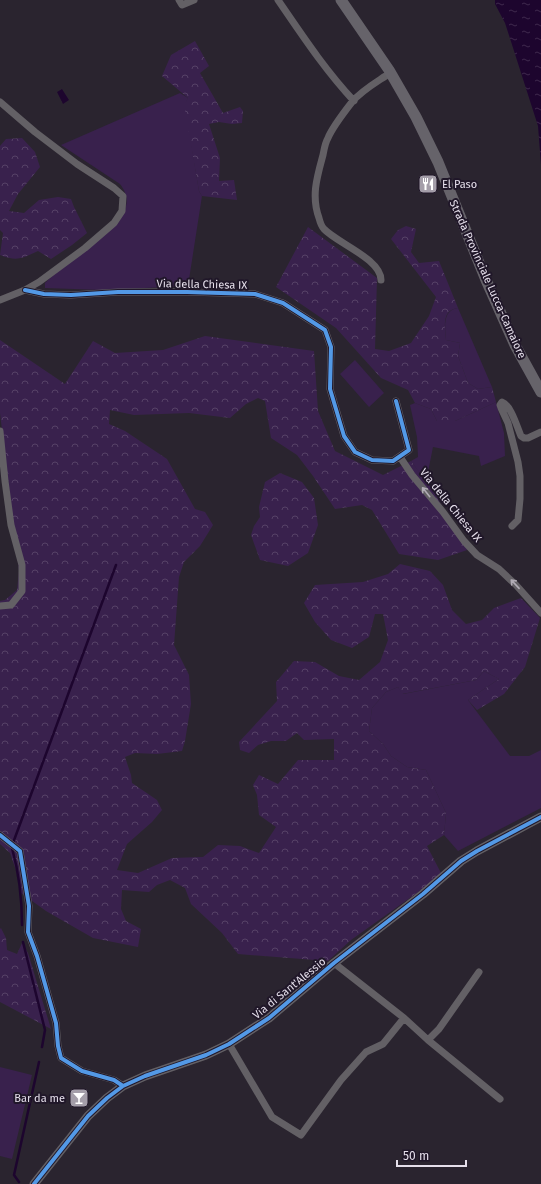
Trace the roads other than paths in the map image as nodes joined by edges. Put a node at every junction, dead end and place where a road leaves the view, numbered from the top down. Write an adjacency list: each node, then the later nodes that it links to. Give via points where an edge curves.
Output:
1 (179, 0): 2 (street, via 182,5)
2 (194, 0)
3 (278, 0): 6 (street, via 325,68)
4 (341, 0): 5 (main road, Strada Provinciale Lucca-Camaiore)
5 (390, 73): 6 (street); 11 (main road, Strada Provinciale Lucca-Camaiore, via 438,162 515,345)
6 (354, 101): 8 (street, via 327,138 314,199 322,228 376,266)
7 (0, 102): 9 (street, via 65,155 123,196 122,211 114,223 85,248)
8 (381, 280)
9 (25, 290): 10 (street); 15 (street, Via della Chiesa IX, via 71,295 133,292 255,294 283,303 325,330 331,347 330,390 344,436 355,452 372,460 393,461)
10 (0, 300)
11 (541, 392)
12 (396, 401): 15 (street, via 408,450)
13 (0, 431): 17 (street, via 11,525 22,565 22,591 10,605)
14 (541, 432): 16 (street, via 528,438 521,436 505,402 500,404 508,423 520,476 518,520)
15 (400, 456): 18 (street, Via della Chiesa IX, one-way to 15, via 499,569 477,555 464,541 412,476)
16 (512, 526)
17 (0, 606)
18 (541, 613)
19 (541, 816): 21 (street, Via di Sant'Alessio, via 462,861)
20 (0, 835): 26 (street, via 20,851 29,906 28,932 56,1023 61,1058 82,1071 114,1080)
21 (334, 962): 23 (street); 25 (street, Via di Sant'Alessio, via 269,1018)
22 (478, 972): 24 (street, via 439,1029)
23 (404, 1018): 24 (street); 25 (street, via 383,1044 366,1052 341,1080 301,1135 272,1117)
24 (428, 1040): 27 (street)
25 (229, 1044): 26 (street, Via di Sant'Alessio)
26 (124, 1086): 28 (street, Via di Sant'Alessio, via 88,1116)
27 (500, 1099)
28 (34, 1184)

